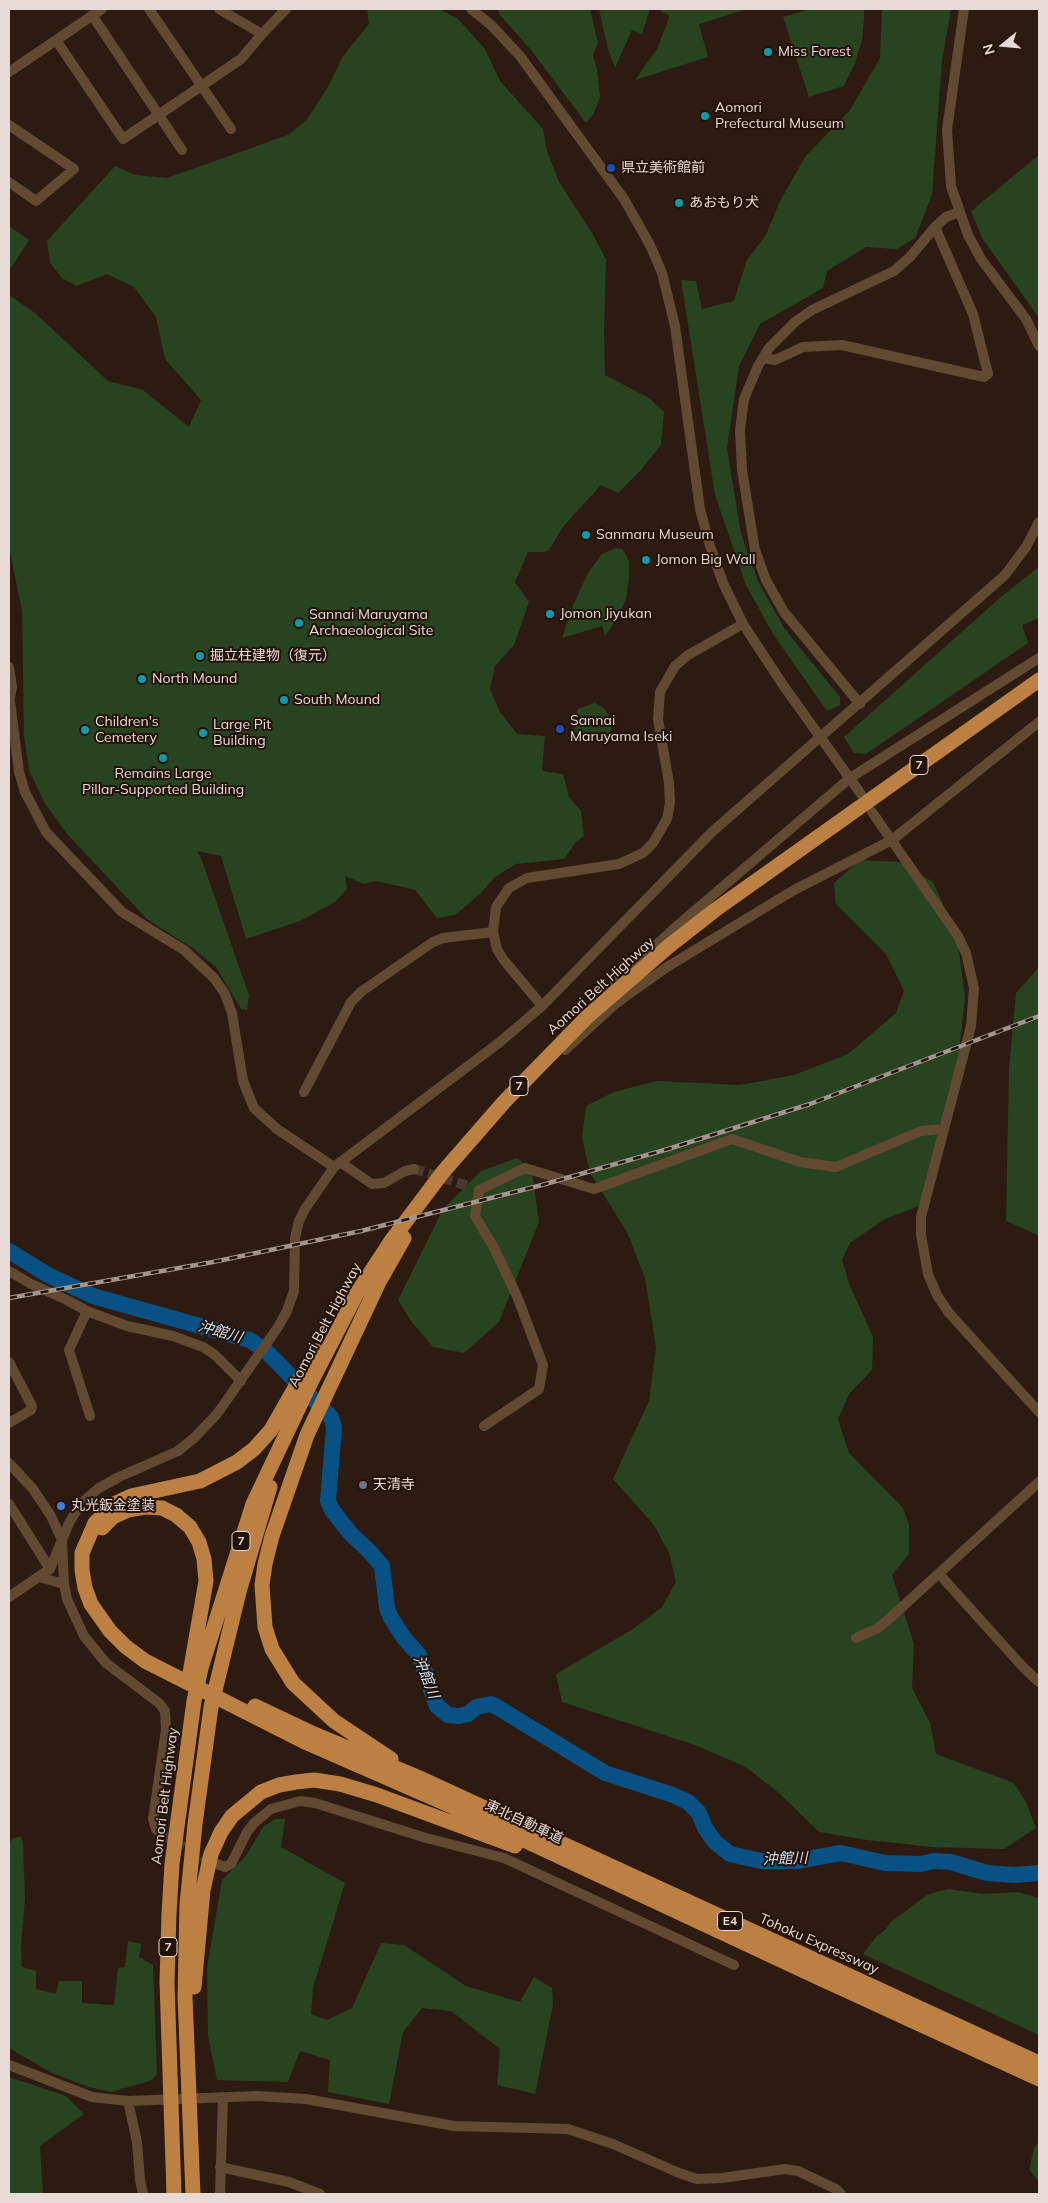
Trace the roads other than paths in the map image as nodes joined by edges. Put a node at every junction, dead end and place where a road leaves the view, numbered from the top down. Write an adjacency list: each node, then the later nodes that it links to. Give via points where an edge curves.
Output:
1 (102, 9): 7 (street)
2 (150, 9): 11 (street)
3 (219, 9): 8 (street)
4 (286, 9): 8 (street)
5 (471, 9): 22 (street, via 520,56 548,93 624,199 662,273 675,326 700,509 723,583)
6 (964, 9): 17 (street, via 947,130 951,186)
7 (92, 15): 9 (street); 12 (street)
8 (262, 34): 11 (street, via 241,60)
9 (56, 40): 10 (street); 12 (street, via 123,139)
10 (9, 72)
11 (203, 86): 12 (street); 14 (street)
12 (159, 115): 15 (street)
13 (9, 125): 16 (street, via 74,169 36,201)
14 (231, 129)
15 (182, 150)
16 (9, 182)
17 (958, 212): 18 (street); 19 (street, via 981,259 1026,319)
18 (935, 226): 20 (street, via 894,271 812,310 795,322); 20 (street, via 974,314 988,374 984,377 842,345 803,347 775,360)
19 (1039, 346)
20 (763, 358): 27 (street, via 744,399 740,430 742,470 755,550 766,580 784,612)
21 (1039, 522): 27 (street, via 1026,547 1005,575)
22 (742, 624): 29 (street); 33 (street, via 688,655 676,666 660,692 658,719 670,803 667,819 653,843 643,853 619,864 527,878 508,888 496,906)
23 (1039, 658): 29 (street)
24 (9, 667): 26 (street, via 12,687)
25 (1039, 680): 35 (highway, Aomori Belt Highway / 7, via 723,904)
26 (9, 702): 39 (street, via 13,712 19,772 25,792 46,832 122,912 184,950 214,978 232,1013 243,1081 254,1108 277,1130)
27 (860, 704): 34 (street, via 712,832)
28 (1039, 722): 32 (street)
29 (850, 778): 30 (street); 35 (street, via 678,925 616,982)
30 (861, 794)
31 (872, 812): 32 (street)
32 (892, 840): 37 (street, via 794,890 667,967 615,1004 528,1086); 38 (street, via 958,936 971,969 974,988 971,1026)
33 (493, 932): 34 (street, via 503,959); 36 (street, via 433,942 362,991 351,1002)
34 (542, 1006): 39 (street, via 500,1042)
35 (588, 1016): 37 (highway, Aomori Belt Highway / 7)
36 (304, 1092)
37 (504, 1102): 41 (highway, Aomori Belt Highway / 7)
38 (944, 1129): 43 (street, via 921,1131 836,1166 800,1162 732,1139 594,1189 525,1168); 48 (street, via 921,1217 928,1274 949,1313)
39 (337, 1164): 40 (street, via 372,1184 384,1183 405,1170); 47 (street, via 304,1209 296,1238 294,1291 278,1327)
40 (414, 1169)
41 (438, 1178): 49 (highway, Aomori Belt Highway / 7, via 357,1293); 65 (highway, via 379,1282 307,1435 288,1485 265,1564 262,1605 272,1649 293,1683 326,1715)
42 (468, 1186): 43 (street)
43 (479, 1190): 52 (street, via 475,1216 517,1296 543,1365 539,1389)
44 (9, 1271): 45 (street)
45 (87, 1311): 47 (street, via 203,1347); 50 (street, via 70,1350)
46 (9, 1362): 51 (street, via 32,1406 31,1410)
47 (244, 1377): 56 (street, via 217,1414 178,1451 119,1477 87,1498 76,1510)
48 (1039, 1412)
49 (289, 1414): 63 (highway, 7, via 253,1504); 65 (highway, via 237,1462 200,1481 131,1496 104,1513 95,1522 82,1553 86,1588 106,1625 125,1646 145,1661 307,1744); 72 (highway, 7, via 211,1707 187,1904 185,1997)
50 (90, 1416)
51 (9, 1423)
52 (484, 1426)
53 (9, 1463): 56 (street, via 33,1489)
54 (1039, 1482): 58 (street)
55 (9, 1504): 57 (street)
56 (62, 1540): 57 (street); 60 (street)
57 (50, 1569): 59 (street)
58 (939, 1574): 62 (street, via 878,1628); 64 (street)
59 (39, 1577): 60 (street); 61 (street)
60 (64, 1584): 66 (street, via 74,1617 94,1650 165,1711 166,1729 153,1819)
61 (9, 1597)
62 (856, 1638)
63 (196, 1666): 65 (highway, via 206,1581 199,1542 190,1527 162,1508 128,1510 113,1517 100,1530 90,1564 93,1585 101,1604 123,1633 182,1670); 78 (highway, Aomori Belt Highway / 7, via 183,1729 184,1768 172,1864 167,1982)
64 (1039, 1682)
65 (419, 1785): 68 (highway, 東北自動車道 / E4); 70 (highway, Tohoku Expressway / E4)
66 (162, 1835)
67 (218, 1864): 69 (street, via 225,1867 231,1864 247,1832 272,1810 300,1802 316,1803 426,1838 504,1858)
68 (617, 1884): 72 (highway, via 437,1816 340,1784 305,1781 279,1785 246,1803 232,1816 211,1854 202,1890); 73 (highway, Tohoku Expressway / E4)
69 (734, 1965)
70 (1039, 2063)
71 (9, 2065): 75 (street, via 92,2097)
72 (188, 2068): 79 (highway, 7)
73 (1039, 2079)
74 (219, 2098): 75 (street); 76 (street); 82 (street, via 306,2099 454,2126 568,2130 613,2144 697,2179 785,2169 798,2171)
75 (133, 2101): 77 (street)
76 (220, 2168): 80 (street); 81 (street, via 289,2182)
77 (143, 2194)
78 (174, 2194)
79 (194, 2194)
80 (220, 2194)
81 (320, 2194)
82 (841, 2194)

